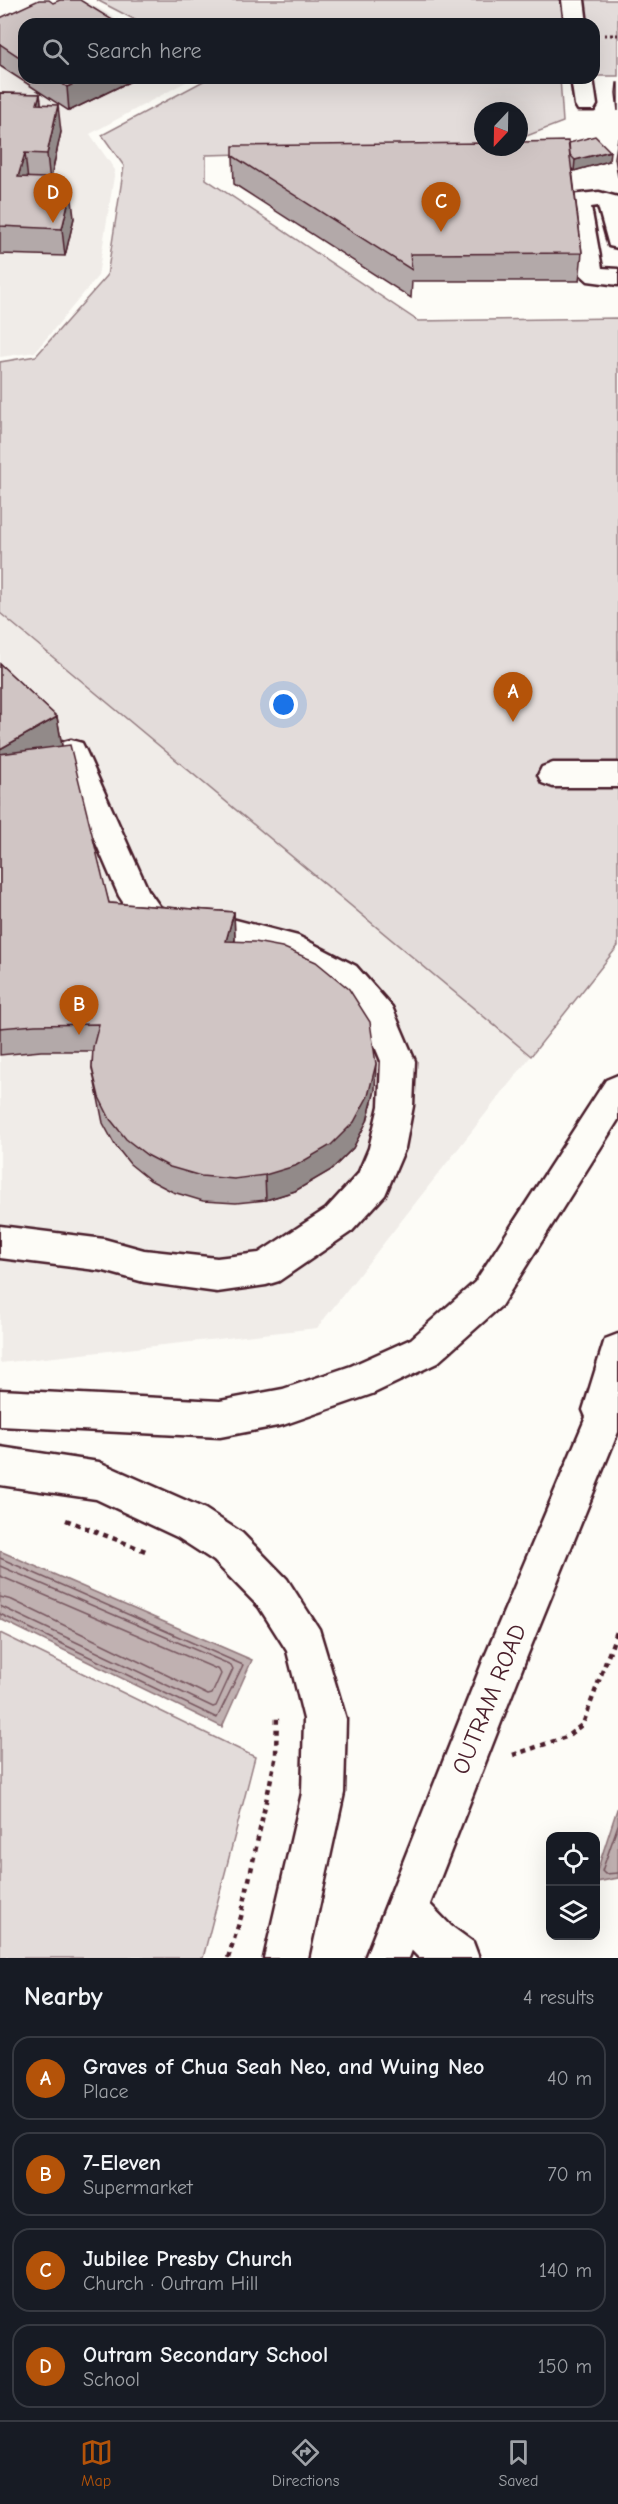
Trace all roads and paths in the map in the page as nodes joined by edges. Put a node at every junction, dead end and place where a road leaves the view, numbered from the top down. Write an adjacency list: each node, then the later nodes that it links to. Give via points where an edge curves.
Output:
1 (573, 0): 2 (main road)
2 (575, 18)
3 (583, 84): 4 (main road)
4 (586, 105)
5 (618, 241): 6 (main road, via 609,201 578,200 590,272)
6 (618, 277)
7 (71, 751): 11 (main road, via 135,896 149,916 169,925 232,932 298,949 344,976 380,1017 398,1061 396,1106 387,1148 372,1184 339,1220 266,1269 217,1275)
8 (554, 775): 9 (main road)
9 (618, 775)
10 (618, 1090): 14 (main road, via 488,1294 424,1351 359,1382 283,1407 219,1419)
11 (0, 1242)
12 (618, 1351): 15 (main road, OUTRAM ROAD)
13 (618, 1391): 15 (main road, OUTRAM ROAD)
14 (0, 1408)
15 (594, 1441): 22 (main road, OUTRAM ROAD)
16 (0, 1466): 24 (main road, via 99,1480 191,1523 228,1547 273,1593 305,1643 325,1719 323,1793)
17 (61, 1518): 18 (path)
18 (154, 1555)
19 (618, 1629): 21 (path, via 583,1724 566,1737)
20 (277, 1711): 23 (path, via 276,1755 241,1917)
21 (505, 1760)
22 (406, 1912): 25 (main road, OUTRAM ROAD); 26 (main road)
23 (228, 1958)
24 (285, 1958)
25 (387, 1958)
26 (457, 1958)

